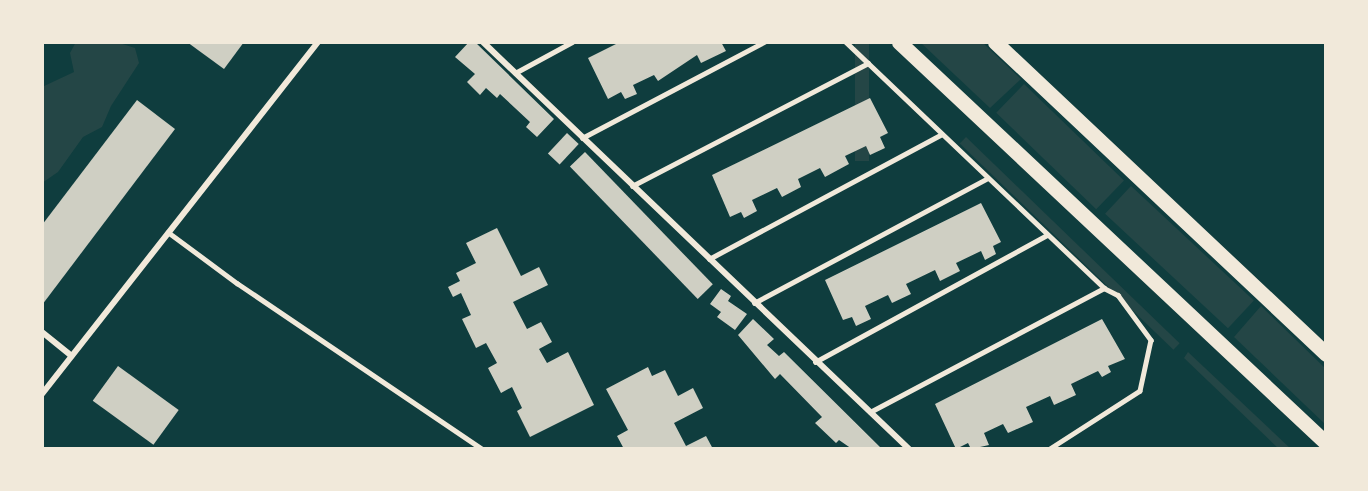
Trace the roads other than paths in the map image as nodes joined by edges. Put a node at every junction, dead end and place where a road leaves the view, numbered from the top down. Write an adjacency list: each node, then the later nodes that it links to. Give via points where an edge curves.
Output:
1 (318, 42): 14 (street)
2 (483, 42): 9 (street)
3 (573, 42): 9 (lane)
4 (764, 42): 11 (lane)
5 (846, 42): 8 (lane)
6 (899, 42): 25 (main road)
7 (995, 42): 20 (main road)
8 (868, 63): 10 (lane); 13 (lane)
9 (515, 73): 11 (street)
10 (942, 134): 12 (lane); 16 (lane)
11 (582, 138): 13 (street)
12 (988, 178): 15 (lane); 18 (lane)
13 (632, 186): 16 (street)
14 (168, 232): 21 (street); 26 (lane)
15 (1047, 235): 17 (lane); 22 (lane)
16 (709, 259): 18 (street)
17 (1104, 288): 24 (lane); 28 (lane, via 1118,296 1151,340 1140,391)
18 (754, 303): 22 (street)
19 (42, 332): 21 (street)
20 (1326, 354)
21 (72, 356): 23 (street)
22 (815, 362): 24 (street)
23 (42, 394)
24 (868, 412): 27 (street)
25 (1326, 443)
26 (482, 449)
27 (909, 449)
28 (1050, 449)

